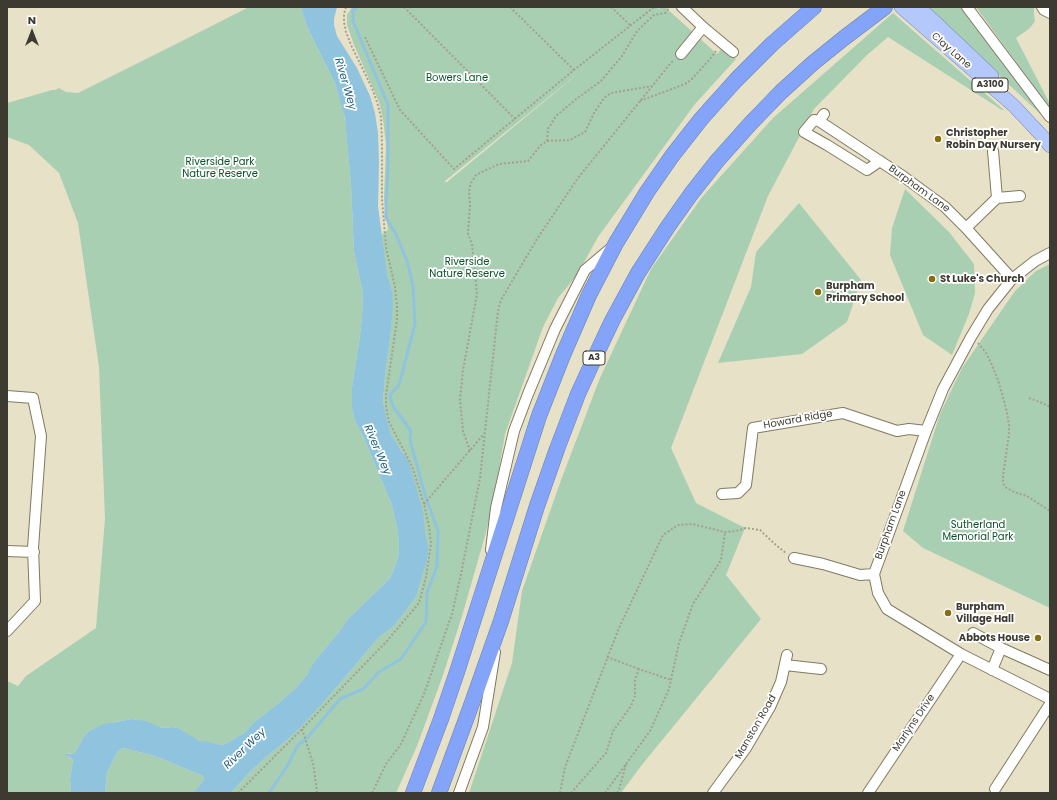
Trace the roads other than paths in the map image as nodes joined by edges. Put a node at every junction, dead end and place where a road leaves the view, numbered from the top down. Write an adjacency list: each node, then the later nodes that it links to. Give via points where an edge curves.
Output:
1 (682, 7): 10 (street)
2 (814, 7): 41 (highway, via 736,80 672,156 616,243 589,295 562,355 540,416 441,719)
3 (885, 7): 30 (highway, A3, via 813,63 750,124 691,194 638,273 594,356 556,449)
4 (901, 7): 9 (main road, Clay Lane / A3100)
5 (918, 7): 9 (main road, Clay Lane / A3100)
6 (967, 7): 13 (street)
7 (1042, 7): 8 (street)
8 (1050, 13)
9 (930, 25): 14 (main road, Clay Lane / A3100); 15 (main road, Clay Lane / A3100, via 1014,106)
10 (703, 28): 11 (street); 12 (street)
11 (733, 52)
12 (681, 54)
13 (1050, 117)
14 (1050, 133)
15 (1050, 146)
16 (993, 151): 19 (street)
17 (880, 161): 17 (street, Burpham Lane, via 821,117 814,120 804,132 867,170); 20 (street, Burpham Lane, via 945,207)
18 (1020, 196): 19 (street)
19 (997, 198): 20 (street)
20 (966, 228): 22 (street, Burpham Lane)
21 (1050, 253): 22 (street, Burpham Lane)
22 (1012, 279): 24 (street, Burpham Lane, via 988,308 971,337)
23 (7, 396): 27 (street, via 33,398 41,436)
24 (926, 431): 25 (street, Howard Ridge, via 896,431 843,413 753,428 746,485 738,493); 29 (street, Burpham Lane)
25 (722, 494)
26 (7, 551): 27 (street)
27 (34, 552): 31 (street, via 35,601)
28 (794, 558): 29 (street, via 860,575)
29 (874, 574): 34 (street, via 878,593 887,609)
30 (501, 621): 42 (highway, A3); 43 (street, via 483,727)
31 (7, 631)
32 (973, 633): 33 (street)
33 (1001, 648): 36 (street); 37 (street)
34 (961, 654): 36 (street); 45 (street, Marlyns Drive)
35 (821, 669): 44 (street, Manston Road, via 786,660 781,682 770,707 746,748)
36 (992, 670): 38 (street)
37 (1050, 670)
38 (1050, 699)
39 (1050, 704): 40 (street)
40 (992, 792)
41 (413, 793)
42 (439, 793)
43 (459, 793)
44 (713, 793)
45 (868, 793)

